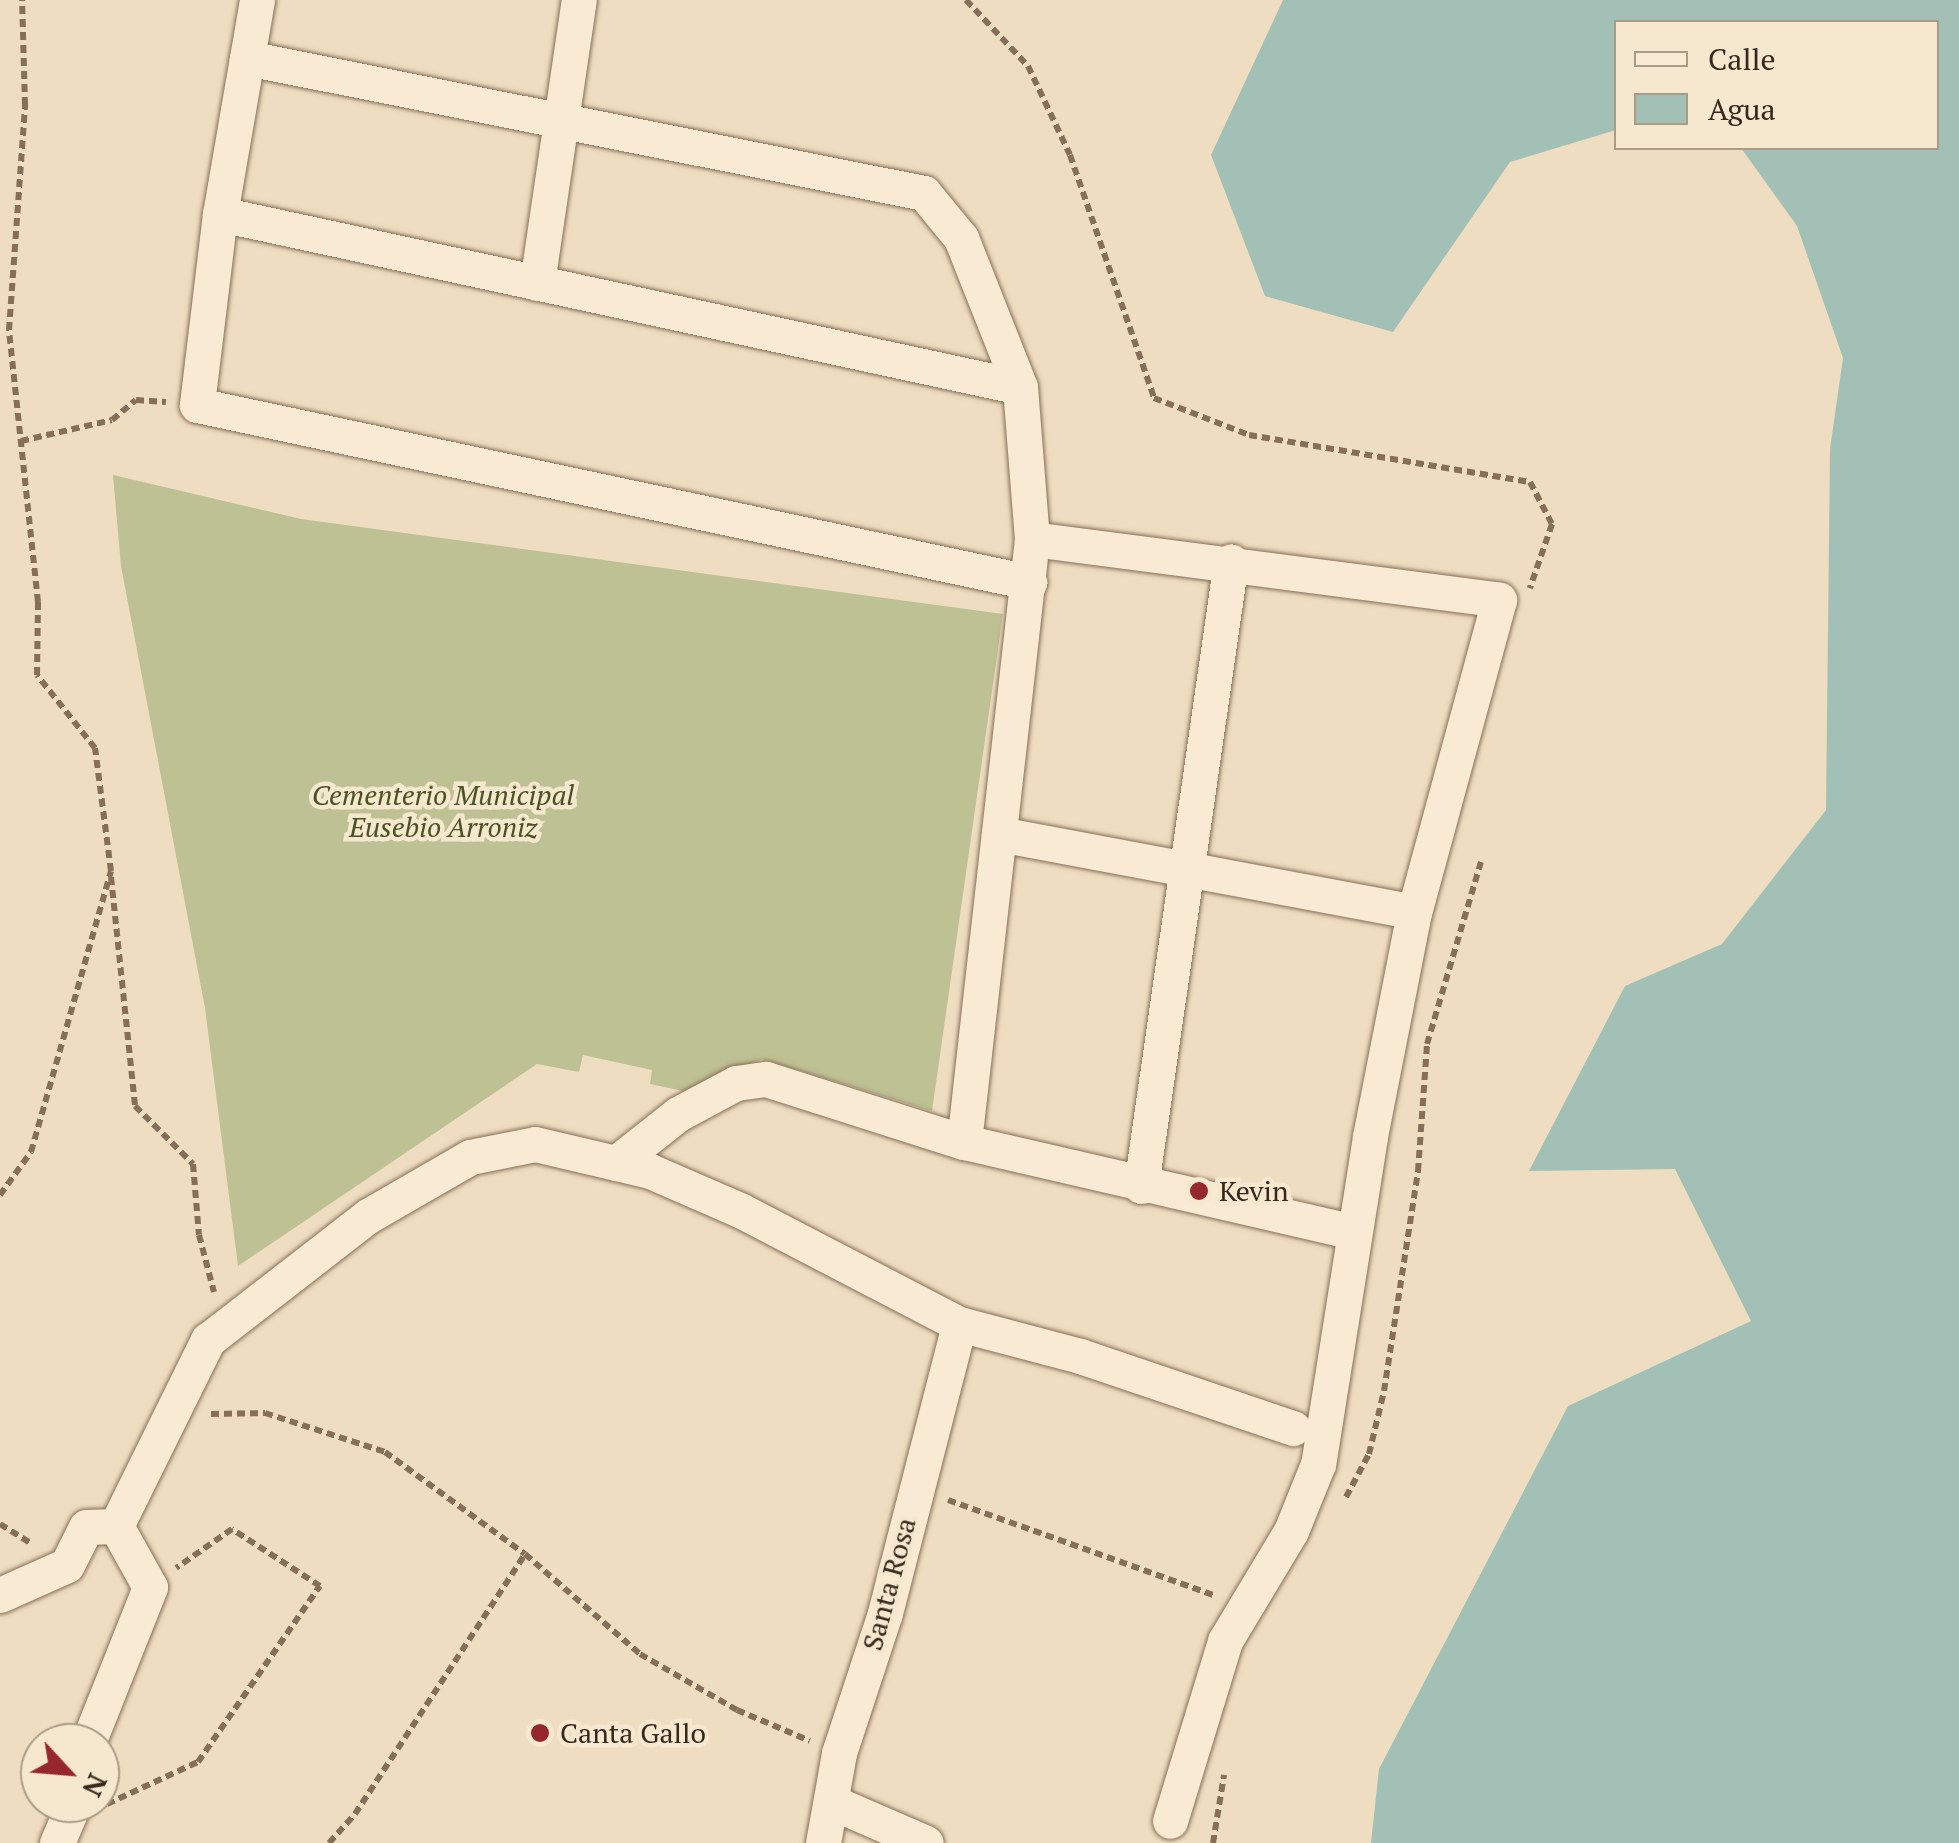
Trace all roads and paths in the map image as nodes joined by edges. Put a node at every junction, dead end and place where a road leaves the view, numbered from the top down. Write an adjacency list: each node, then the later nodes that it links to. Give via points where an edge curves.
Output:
1 (22, 0): 11 (path, via 25,105 9,330)
2 (258, 0): 5 (street)
3 (579, 0): 6 (street)
4 (966, 0): 15 (path, via 1028,66 1070,155 1154,398 1248,435 1530,482 1552,524 1522,610)
5 (248, 58): 6 (street); 7 (street)
6 (558, 122): 8 (street); 9 (street, via 924,193 962,238)
7 (220, 214): 8 (street); 10 (street)
8 (538, 282): 9 (street)
9 (1020, 387): 12 (street)
10 (197, 405): 11 (path, via 136,400 112,420); 14 (street)
11 (21, 441): 18 (path, via 38,602 37,675 95,748)
12 (1032, 539): 13 (street); 14 (street)
13 (1231, 562): 15 (street); 17 (street)
14 (1029, 582): 16 (street)
15 (1498, 600): 19 (street)
16 (998, 834): 17 (street); 20 (street)
17 (1190, 869): 19 (street); 22 (street)
18 (110, 871): 23 (path, via 31,1152); 26 (path, via 135,1106 194,1164 199,1235)
19 (1414, 912): 24 (street)
20 (964, 1142): 21 (street, via 766,1079 736,1083 678,1114); 22 (street)
21 (616, 1163): 25 (street, via 742,1211); 26 (street, via 535,1144 470,1157 368,1216)
22 (1141, 1186): 24 (street)
23 (0, 1195)
24 (1354, 1232): 39 (street, via 1318,1464 1290,1530 1225,1641)
25 (960, 1324): 28 (street, via 1080,1356); 29 (street, Santa Rosa)
26 (223, 1329): 27 (street, via 208,1340)
27 (170, 1415): 30 (street); 31 (path, via 265,1413 385,1452)
28 (1292, 1428)
29 (914, 1488): 34 (path); 36 (street, Santa Rosa, via 885,1613)
30 (116, 1526): 32 (street); 33 (street, via 86,1527 67,1565)
31 (524, 1554): 36 (path, via 640,1654 737,1710); 40 (path, via 355,1814)
32 (150, 1587): 35 (street); 37 (path, via 232,1528 320,1586 198,1762)
33 (0, 1595)
34 (1214, 1595)
35 (96, 1723)
36 (839, 1753): 38 (street, Santa Rosa)
37 (120, 1798)
38 (834, 1803): 41 (street, Santa Rosa); 42 (street)
39 (1170, 1821)
40 (328, 1843)
41 (823, 1843)
42 (926, 1843)

